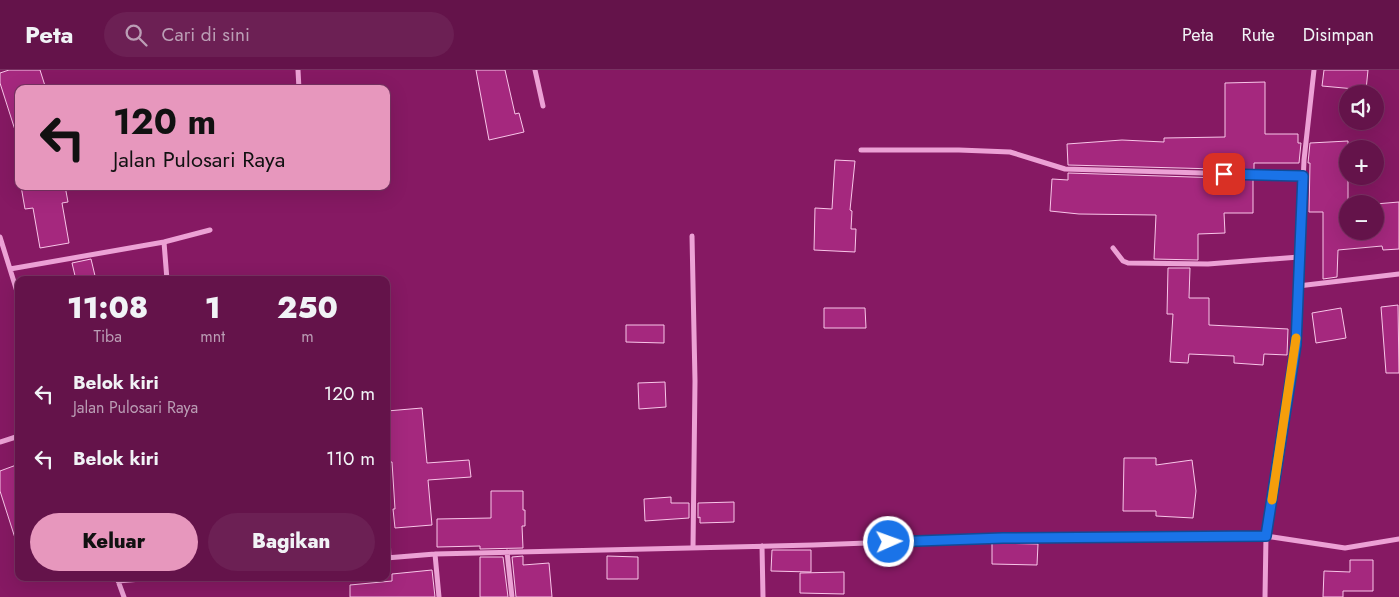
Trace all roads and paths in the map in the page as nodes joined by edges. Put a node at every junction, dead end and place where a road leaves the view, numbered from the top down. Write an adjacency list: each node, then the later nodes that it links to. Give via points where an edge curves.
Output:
1 (298, 70): 4 (street)
2 (535, 70): 5 (street)
3 (1314, 70): 7 (street)
4 (299, 85)
5 (543, 106)
6 (861, 150): 7 (street, via 1010,152 1065,169)
7 (1303, 176): 13 (street)
8 (210, 230): 11 (street)
9 (692, 236): 24 (street, via 695,381)
10 (0, 237): 14 (street)
11 (164, 242): 14 (street); 16 (street)
12 (1113, 248): 13 (street, via 1128,263 1208,264)
13 (1299, 257): 18 (street)
14 (10, 269): 17 (street)
15 (1399, 274): 18 (street)
16 (167, 276)
17 (15, 285)
18 (1298, 286): 21 (street, via 1296,345)
19 (15, 437): 20 (street)
20 (0, 442)
21 (1266, 536): 22 (street, via 1345,548); 23 (street, via 1003,538); 33 (street)
22 (1399, 539)
23 (762, 546): 24 (street); 32 (street)
24 (693, 548): 25 (street)
25 (507, 552): 26 (street); 31 (street)
26 (435, 554): 27 (street); 30 (street)
27 (390, 558)
28 (119, 581): 29 (street)
29 (124, 597)
30 (439, 597)
31 (512, 597)
32 (763, 597)
33 (1265, 597)

